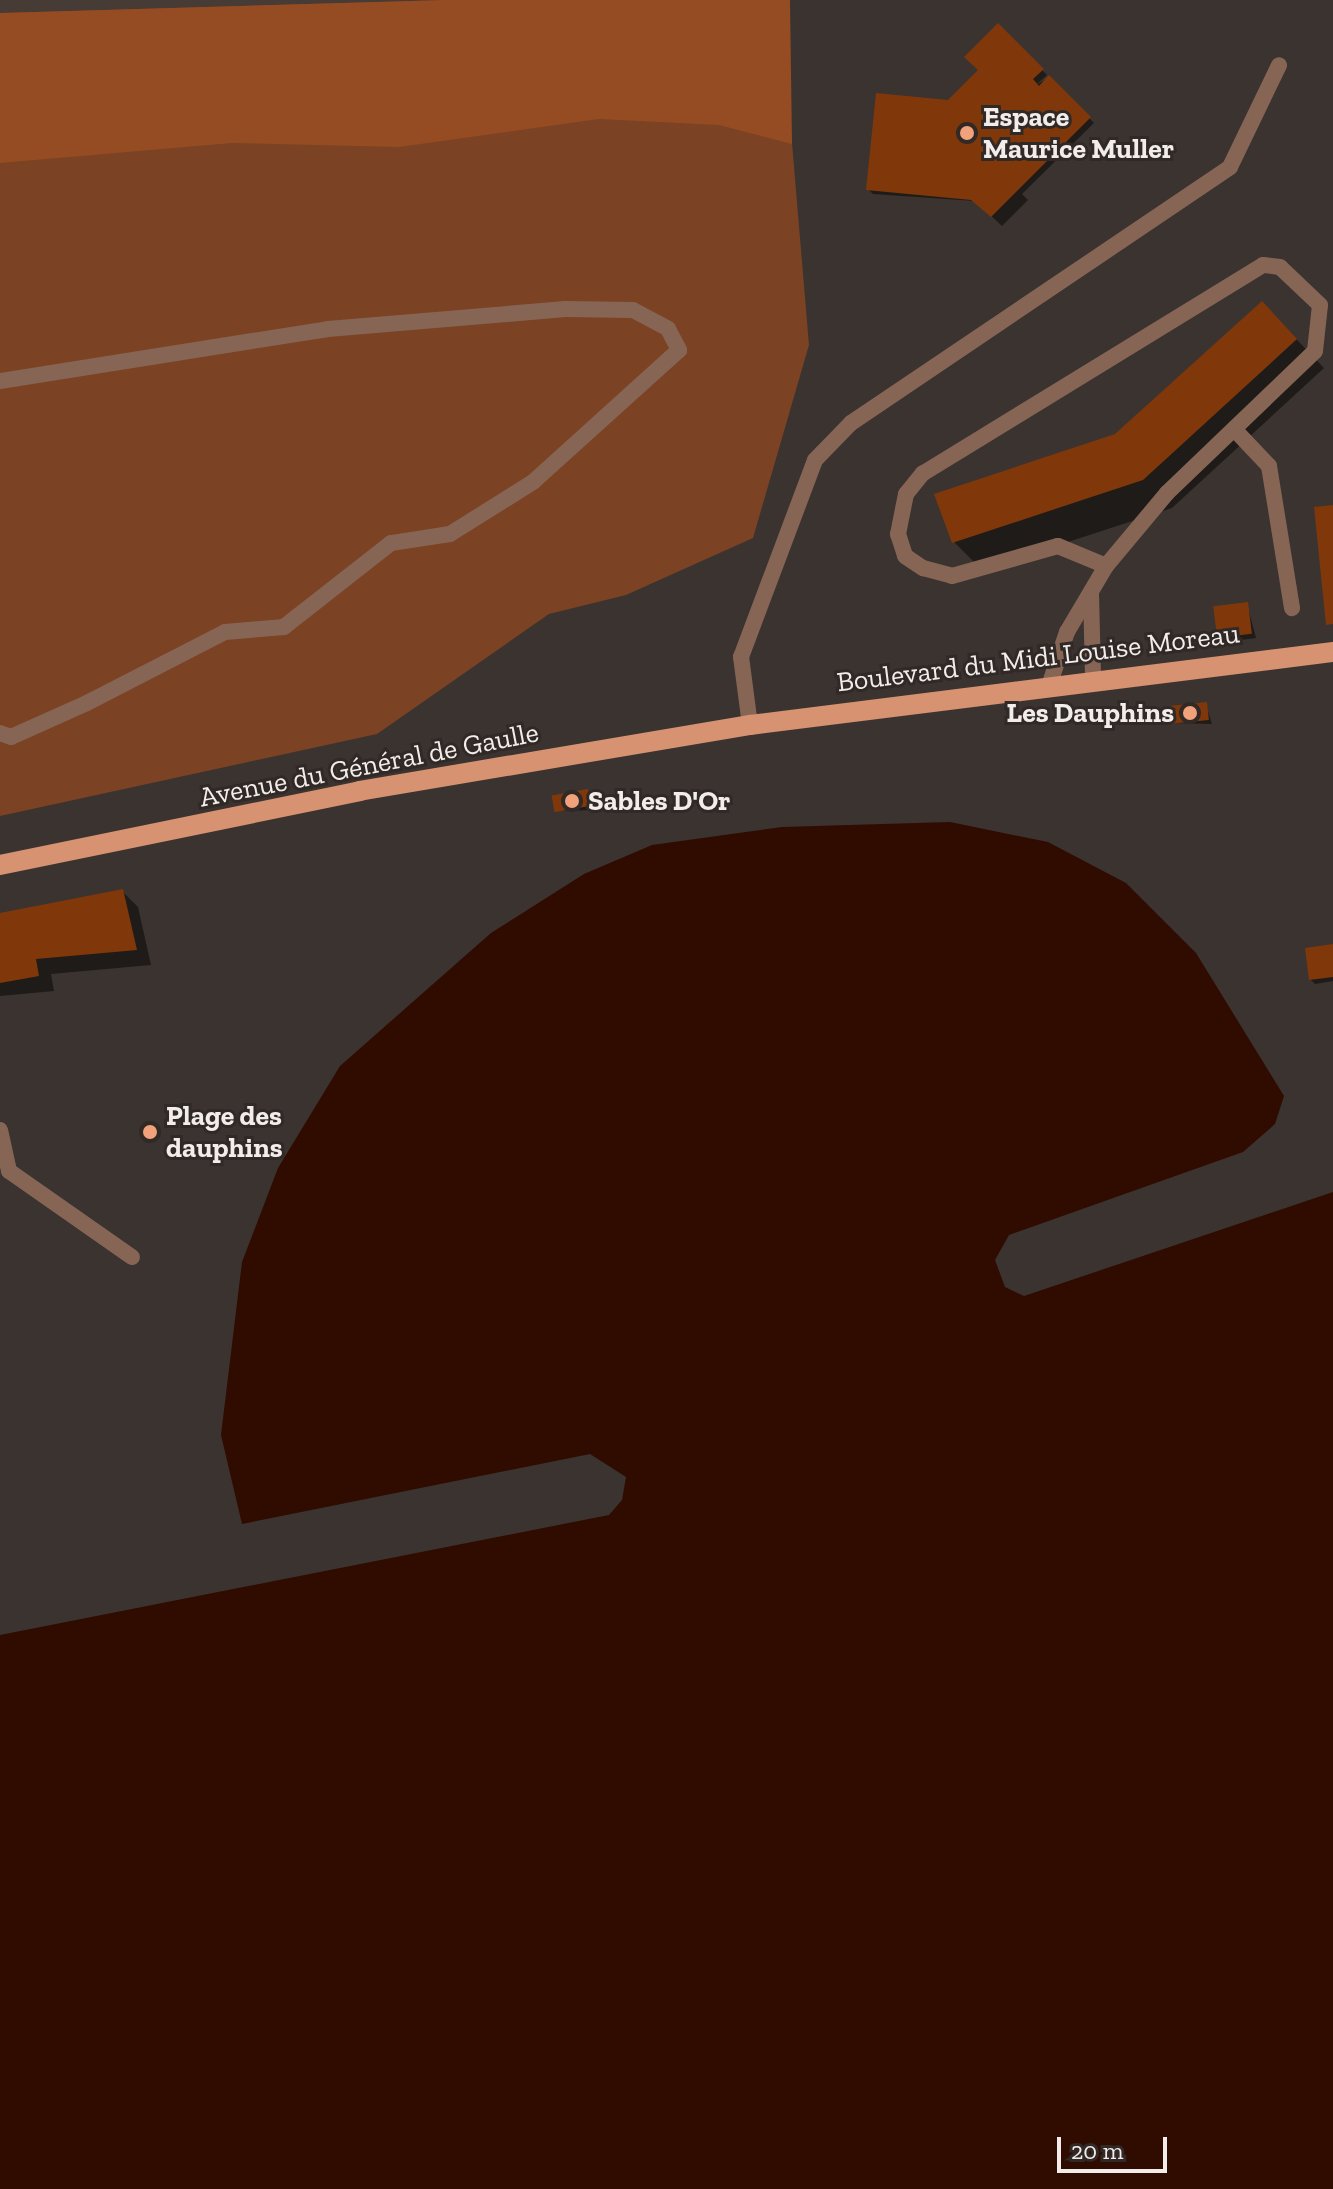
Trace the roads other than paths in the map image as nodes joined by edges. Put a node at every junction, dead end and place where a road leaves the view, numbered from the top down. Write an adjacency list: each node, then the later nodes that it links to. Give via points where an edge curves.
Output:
1 (1279, 65): 10 (lane, via 1230,167 851,423 815,460 741,657)
2 (0, 381): 11 (lane, via 328,329 565,309 633,310 668,329 679,350 533,482 450,534 391,543 284,627 225,632 49,720 11,737)
3 (1234, 429): 4 (lane); 4 (lane, via 1315,351 1321,334 1310,289 1280,267 1263,265 923,473 906,494 898,534 905,556 923,568 952,576 1058,546); 6 (lane, via 1269,466)
4 (1106, 566): 5 (lane)
5 (1091, 592): 8 (lane); 9 (lane)
6 (1292, 608)
7 (1333, 652): 8 (main road, Boulevard du Midi Louise Moreau)
8 (1093, 677): 9 (main road, Boulevard du Midi Louise Moreau)
9 (1050, 683): 10 (main road, Boulevard du Midi Louise Moreau)
10 (750, 725): 12 (main road, Avenue du Général de Gaulle, via 359,791)
11 (0, 733)
12 (0, 865)
13 (0, 1130): 14 (lane, via 9,1171)
14 (132, 1257)

